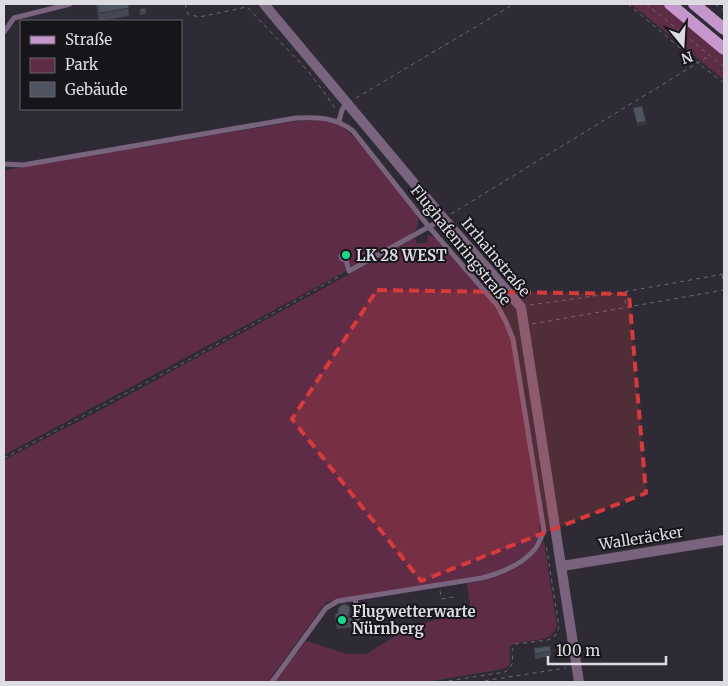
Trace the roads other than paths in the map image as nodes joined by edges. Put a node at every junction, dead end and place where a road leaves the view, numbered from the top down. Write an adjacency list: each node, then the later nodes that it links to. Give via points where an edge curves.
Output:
1 (70, 4): 5 (lane)
2 (264, 4): 9 (street, Irrhainstraße)
3 (670, 4): 8 (main road)
4 (694, 4): 6 (main road)
5 (52, 6): 7 (lane, via 14,18)
6 (724, 29)
7 (4, 32)
8 (724, 49)
9 (347, 103): 10 (lane); 12 (street, Irrhainstraße)
10 (340, 118): 11 (lane, via 296,118 23,165); 13 (lane, Flughafenringstraße)
11 (4, 164)
12 (444, 218): 13 (lane); 16 (street, Irrhainstraße, via 521,307)
13 (430, 227): 14 (lane, via 349,271 346,260); 17 (lane, Flughafenringstraße, via 498,305 513,339 544,531 536,548 502,573)
14 (341, 256)
15 (724, 540): 16 (street, Walleräcker)
16 (562, 566): 20 (street, Irrhainstraße)
17 (355, 598): 18 (lane); 19 (lane, via 338,601 326,608)
18 (359, 628)
19 (272, 682)
20 (579, 682)

